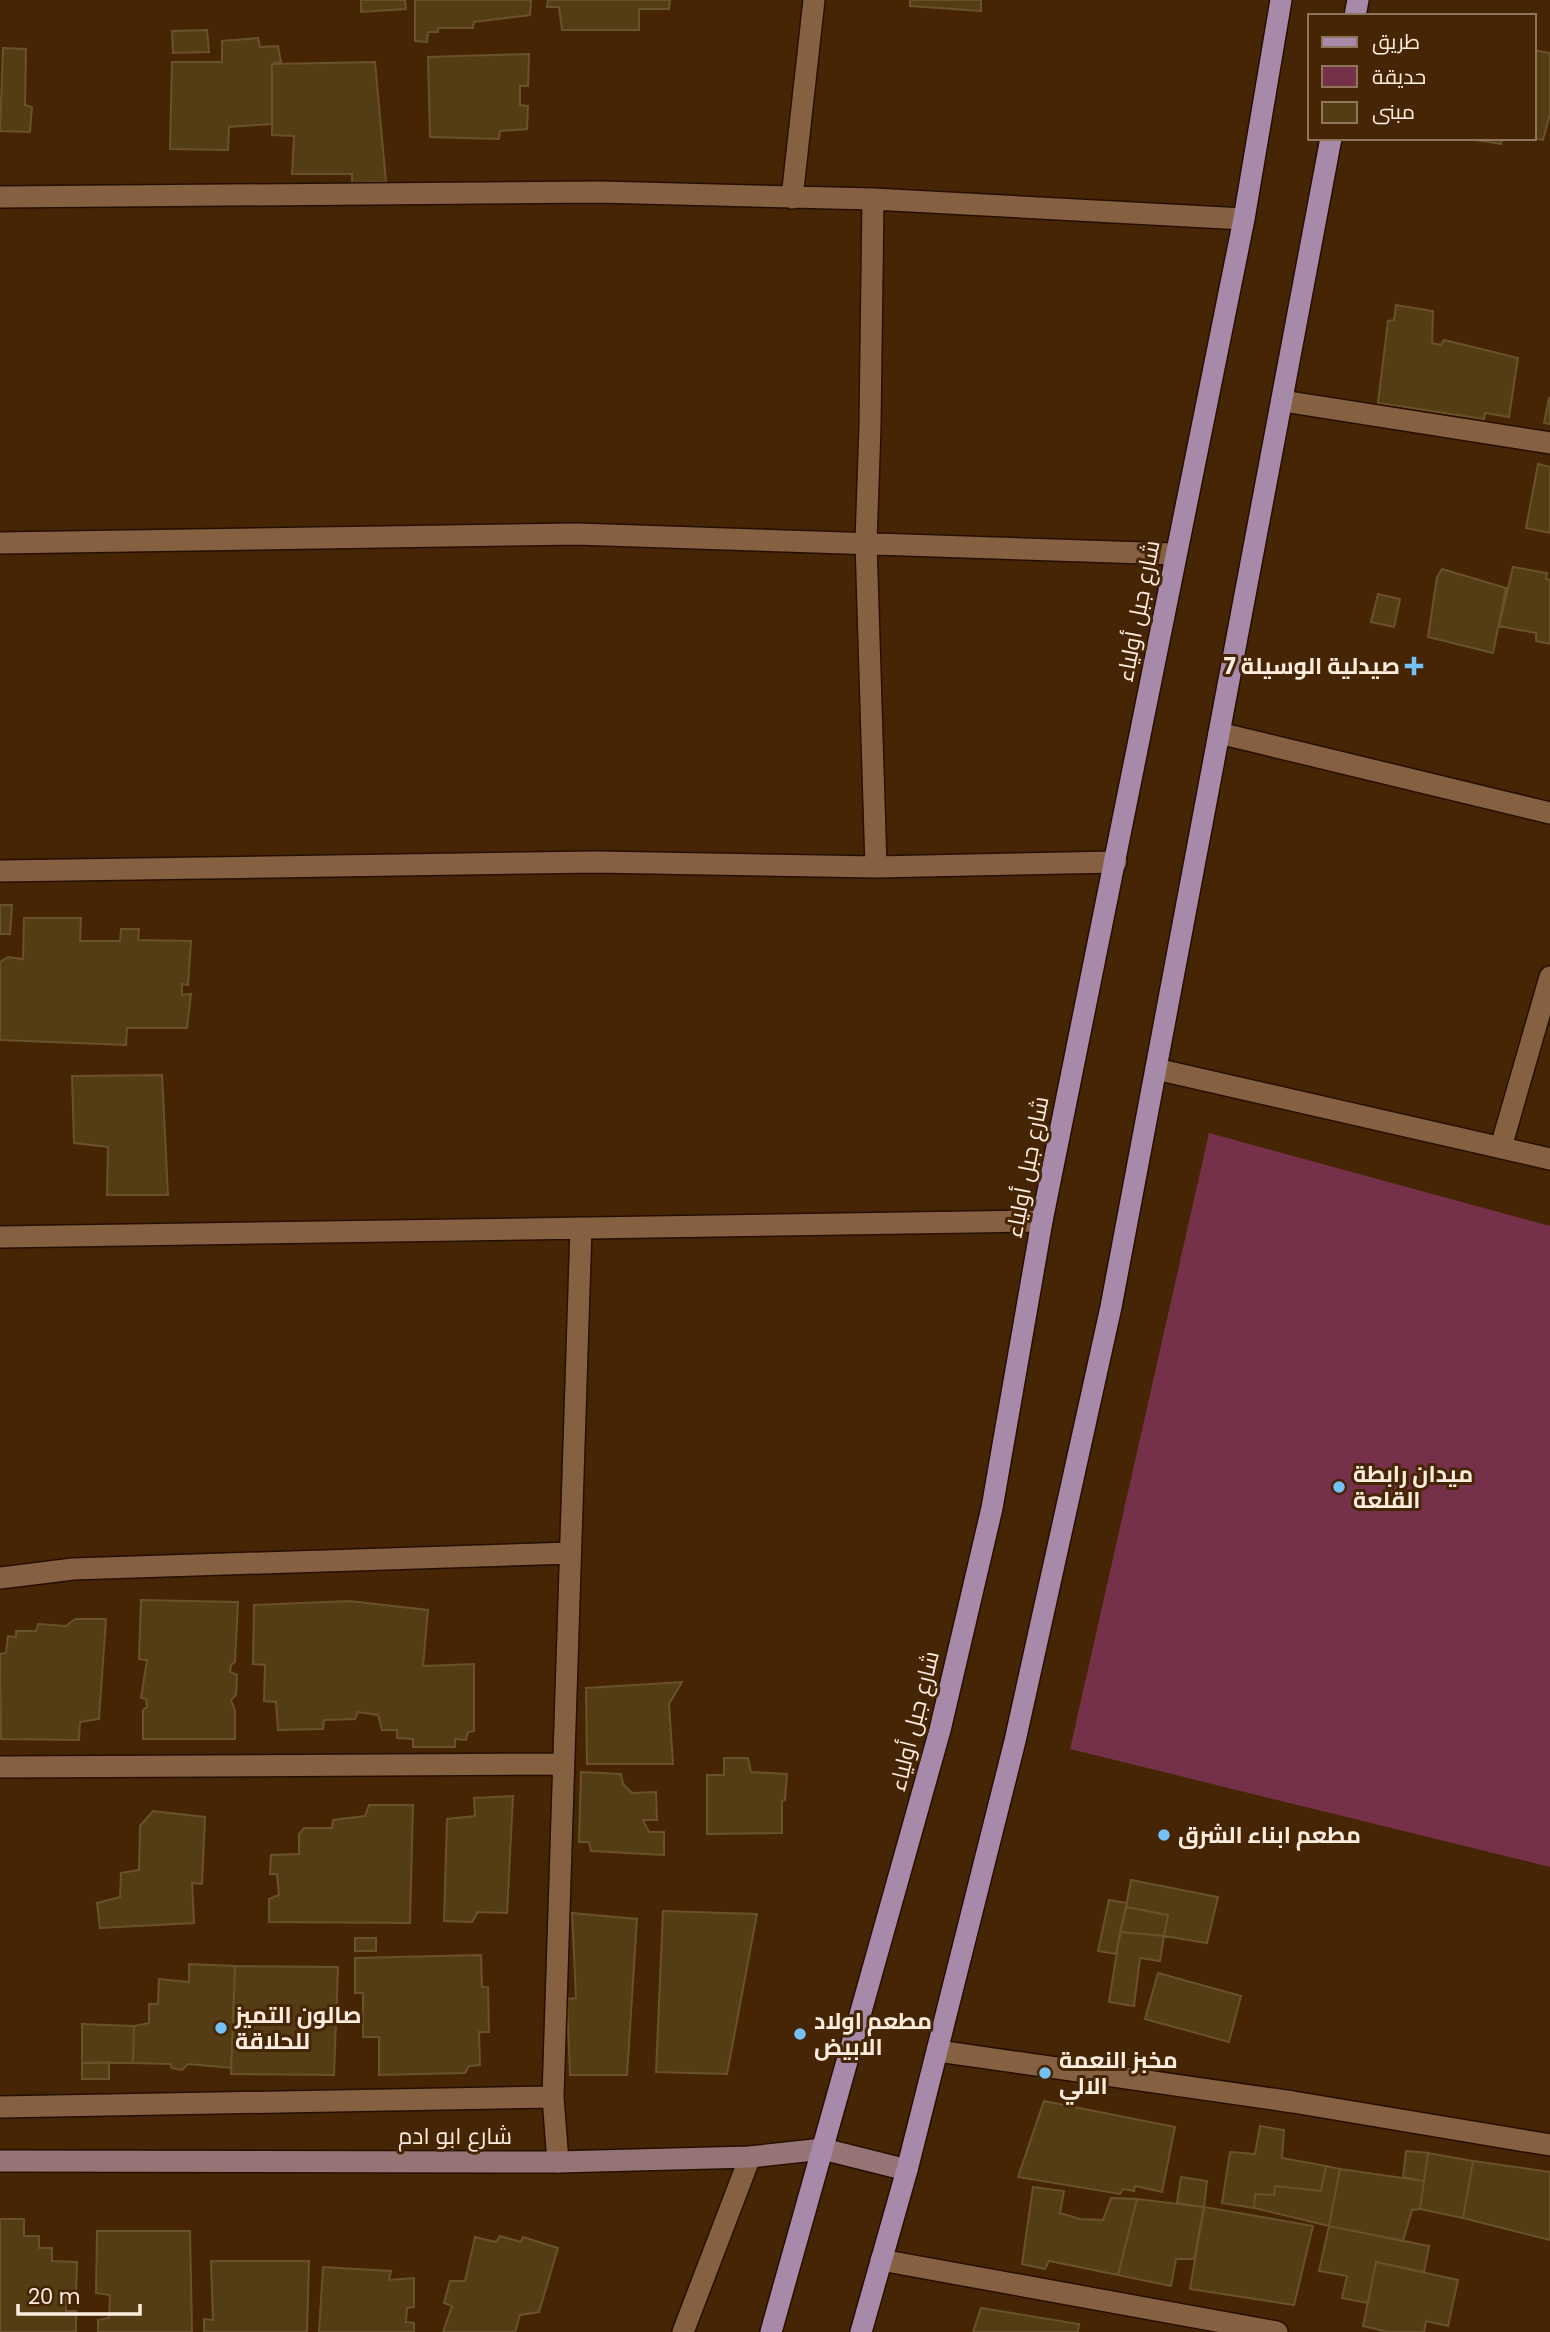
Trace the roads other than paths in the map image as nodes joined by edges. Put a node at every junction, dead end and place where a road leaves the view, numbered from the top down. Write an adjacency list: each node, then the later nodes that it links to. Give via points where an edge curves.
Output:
1 (814, 0): 5 (street)
2 (1281, 0): 7 (main road, شارع جبل أولياء)
3 (1331, 140): 8 (main road)
4 (0, 197): 5 (street, via 600,192)
5 (792, 198): 6 (street)
6 (873, 199): 7 (street); 10 (street)
7 (1244, 219): 12 (main road, شارع جبل أولياء)
8 (1283, 401): 9 (street); 13 (main road)
9 (1550, 443)
10 (866, 542): 11 (street, via 577,534); 12 (street); 16 (street)
11 (0, 543)
12 (1175, 554): 15 (main road, شارع جبل أولياء)
13 (1219, 733): 14 (street); 19 (main road)
14 (1550, 813)
15 (1116, 862): 16 (street); 22 (main road, شارع جبل أولياء)
16 (876, 867): 17 (street, via 596,862)
17 (0, 871)
18 (1550, 977): 20 (street)
19 (1156, 1069): 20 (street); 29 (main road, via 1111,1307 1015,1741)
20 (1501, 1147): 21 (street)
21 (1550, 1159)
22 (1042, 1222): 23 (street); 33 (main road, شارع جبل أولياء, via 992,1508 940,1730)
23 (581, 1228): 24 (street); 25 (street)
24 (0, 1237)
25 (570, 1553): 26 (street, via 73,1569); 27 (street)
26 (0, 1578)
27 (562, 1764): 28 (street); 30 (street)
28 (0, 1767)
29 (938, 2051): 32 (street); 37 (main road)
30 (553, 2097): 31 (street); 36 (street)
31 (0, 2107)
32 (1550, 2145)
33 (823, 2149): 34 (street, شارع ابو ادم); 37 (street, شارع ابو ادم); 40 (main road, شارع جبل أولياء)
34 (750, 2157): 36 (street, شارع ابو ادم); 39 (street)
35 (0, 2161): 36 (street, شارع ابو ادم)
36 (558, 2162)
37 (907, 2170): 38 (main road)
38 (881, 2260): 41 (main road); 42 (street)
39 (683, 2332)
40 (771, 2332)
41 (861, 2332)
42 (1277, 2332)

